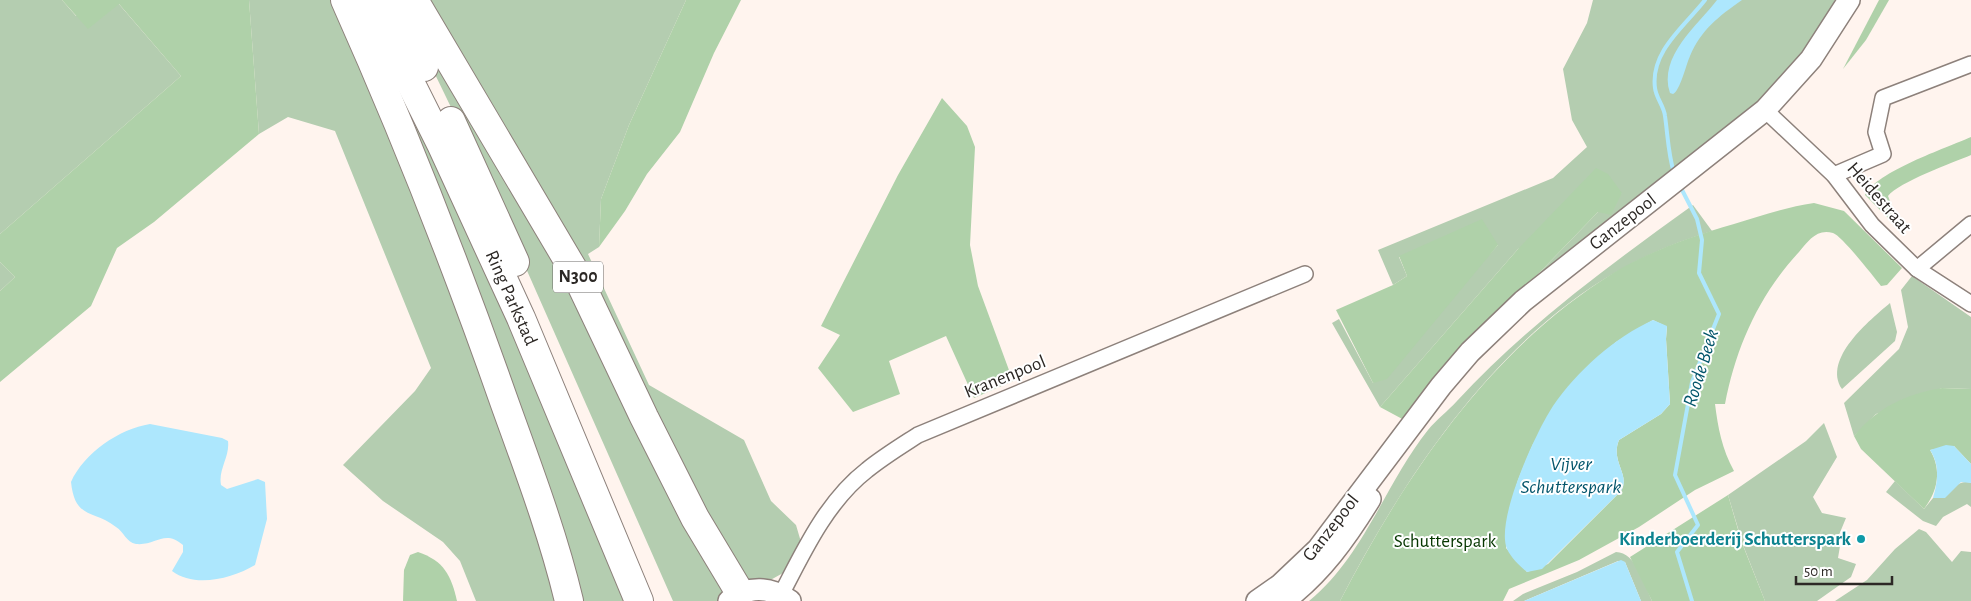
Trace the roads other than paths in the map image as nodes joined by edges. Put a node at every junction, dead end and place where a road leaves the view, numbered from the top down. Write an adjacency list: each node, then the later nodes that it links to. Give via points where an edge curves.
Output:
1 (345, 0): 16 (highway, via 478,326)
2 (369, 0): 17 (highway, Ring Parkstad, via 441,144 521,318)
3 (390, 0): 18 (highway, Ring Parkstad / N300, via 480,182)
4 (414, 0): 14 (highway, N300, via 576,274)
5 (1849, 0): 7 (main road, Ganzepool, via 1812,59)
6 (1971, 64): 8 (street, via 1884,98 1876,132 1883,154)
7 (1765, 110): 8 (street, Heidestraat); 13 (main road, Ganzepool, via 1523,301 1441,386)
8 (1834, 175): 10 (street, Heidestraat, via 1872,225)
9 (1971, 224): 10 (street)
10 (1917, 269): 12 (street, Heidestraat)
11 (1306, 274): 15 (street, Kranenpool, via 918,435 866,470 837,501 815,531)
12 (1971, 304)
13 (1397, 446): 19 (main road, Ganzepool, via 1318,549 1280,585); 20 (main road, Ganzepool, via 1345,539 1319,570)
14 (735, 597): 15 (main road, via 757,589)
15 (786, 598)
16 (569, 601)
17 (640, 601)
18 (660, 601)
19 (1257, 601)
20 (1284, 601)

